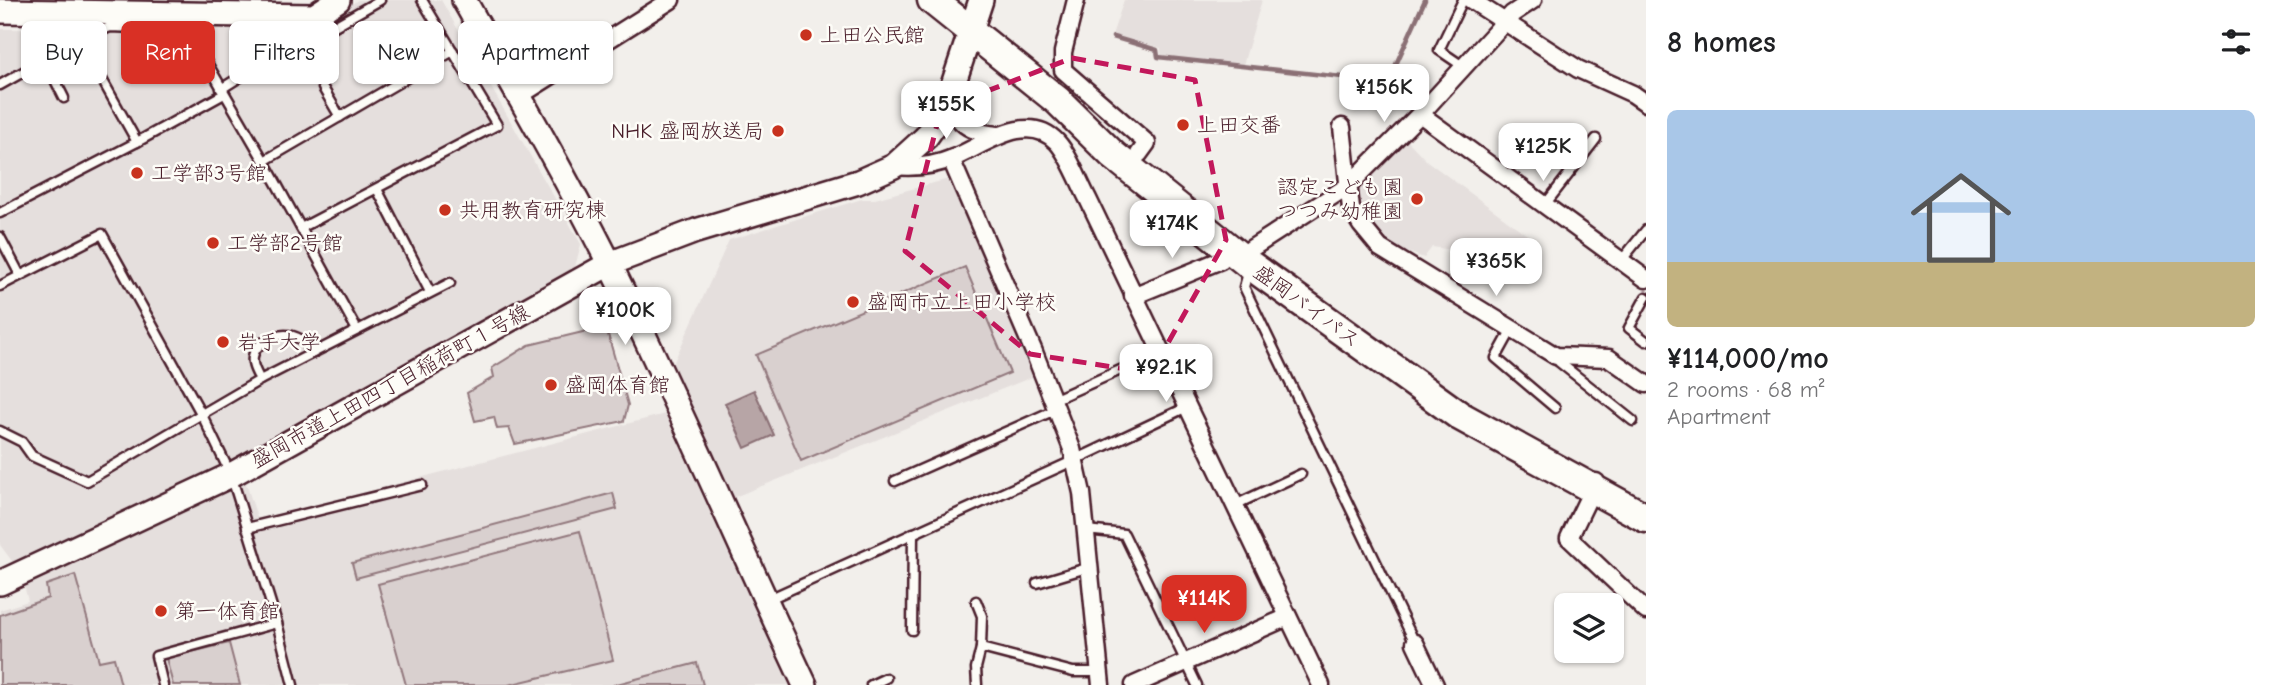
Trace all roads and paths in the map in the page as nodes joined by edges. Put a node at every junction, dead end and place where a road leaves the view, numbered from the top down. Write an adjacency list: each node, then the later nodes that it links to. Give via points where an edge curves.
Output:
1 (338, 0): 14 (street)
2 (380, 0): 14 (lane)
3 (422, 0): 17 (lane)
4 (464, 0): 27 (street)
5 (671, 0): 27 (street)
6 (932, 0): 13 (highway, 盛岡バイパス)
7 (1076, 0): 36 (street, via 1063,70 1147,143)
8 (1463, 0): 18 (lane, via 1438,50)
9 (1471, 0): 15 (street)
10 (1533, 0): 15 (street)
11 (84, 6): 12 (street); 14 (street)
12 (0, 10)
13 (972, 11): 20 (street, 盛岡市道上田四丁目稲荷町１号線); 36 (highway, 盛岡バイパス); 47 (highway, 盛岡バイパス, via 1113,155)
14 (320, 14)
15 (1506, 22): 18 (street); 29 (street, via 1578,69)
16 (107, 28): 26 (lane, via 188,30)
17 (453, 51): 31 (lane); 41 (lane, via 497,125)
18 (1464, 67): 30 (street)
19 (21, 73): 24 (lane)
20 (954, 82): 33 (street, via 954,110 962,121 973,130); 39 (street, 盛岡市道上田四丁目稲荷町１号線, via 926,137)
21 (57, 84): 28 (lane)
22 (105, 84): 35 (lane)
23 (232, 84): 26 (lane)
24 (0, 85)
25 (323, 88): 31 (lane)
26 (222, 91): 35 (lane); 38 (lane)
27 (519, 96): 49 (street)
28 (64, 98)
29 (1645, 101)
30 (1420, 114): 40 (street); 42 (street)
31 (340, 117): 38 (lane)
32 (1342, 127): 40 (street)
33 (999, 135): 37 (street); 55 (street, via 1038,130 1059,144)
34 (1596, 139): 42 (lane)
35 (137, 142): 43 (lane)
36 (1139, 154): 47 (highway, 盛岡バイパス)
37 (951, 159): 39 (street, via 910,168); 65 (street)
38 (264, 161): 44 (lane)
39 (894, 166): 49 (street, 盛岡市道上田四丁目稲荷町１号線)
40 (1348, 186): 47 (street); 57 (street, via 1352,209 1380,248)
41 (377, 189): 44 (lane); 54 (lane)
42 (1544, 206): 48 (street)
43 (0, 213)
44 (301, 228): 58 (lane)
45 (1646, 230): 48 (lane)
46 (0, 237): 50 (lane)
47 (1243, 254): 55 (street); 75 (highway, 盛岡バイパス, via 1444,391); 92 (lane, via 1244,286)
48 (1621, 261): 51 (street)
49 (609, 264): 73 (street, 盛岡市道上田四丁目稲荷町１号線); 86 (street)
50 (20, 275): 53 (lane); 68 (lane, via 103,234)
51 (1646, 279)
52 (450, 283): 54 (lane)
53 (0, 286)
54 (430, 292): 58 (lane)
55 (1133, 296): 60 (street)
56 (1646, 297): 59 (lane, via 1629,328)
57 (1512, 329): 62 (street); 67 (lane, via 1496,358)
58 (357, 330): 61 (lane)
59 (1646, 341)
60 (1161, 352): 65 (lane); 66 (street)
61 (313, 353): 63 (lane); 63 (lane, via 293,335 269,339 254,353 253,365)
62 (1556, 356): 64 (street, via 1609,358); 69 (lane)
63 (260, 380): 68 (lane)
64 (1646, 384)
65 (1055, 405): 71 (street); 74 (lane)
66 (1187, 407): 71 (lane); 78 (street)
67 (1555, 408)
68 (202, 415): 70 (lane, via 87,481 32,456 22,442); 73 (lane)
69 (1633, 421)
70 (0, 432)
71 (1075, 460): 81 (street); 82 (lane)
72 (1301, 474): 78 (lane)
73 (231, 475): 80 (lane); 84 (street, 盛岡市道上田四丁目稲荷町１号線)
74 (895, 481)
75 (1595, 483): 77 (highway, 盛岡バイパス); 79 (highway, 盛岡バイパス); 88 (street, via 1569,538)
76 (422, 485): 80 (lane)
77 (1646, 501)
78 (1235, 505): 89 (street)
79 (1646, 518)
80 (247, 528): 90 (lane)
81 (1086, 530): 83 (street); 94 (lane, via 1124,534)
82 (913, 533): 86 (lane); 91 (lane)
83 (1090, 567): 85 (lane); 96 (street)
84 (2, 577)
85 (1037, 583)
86 (765, 600): 99 (street)
87 (976, 601): 93 (lane, via 982,616)
88 (1646, 611)
89 (1288, 617): 94 (street); 104 (street)
90 (277, 623): 97 (lane, via 156,656); 98 (lane)
91 (912, 630)
92 (1415, 643): 105 (street)
93 (981, 648): 96 (lane); 101 (lane)
94 (1186, 662): 102 (street); 103 (lane)
95 (886, 678): 100 (lane)
96 (1100, 678)
97 (163, 685)
98 (293, 685)
99 (805, 685)
100 (871, 685)
101 (977, 685)
102 (1134, 685)
103 (1196, 685)
104 (1321, 685)
105 (1435, 685)

